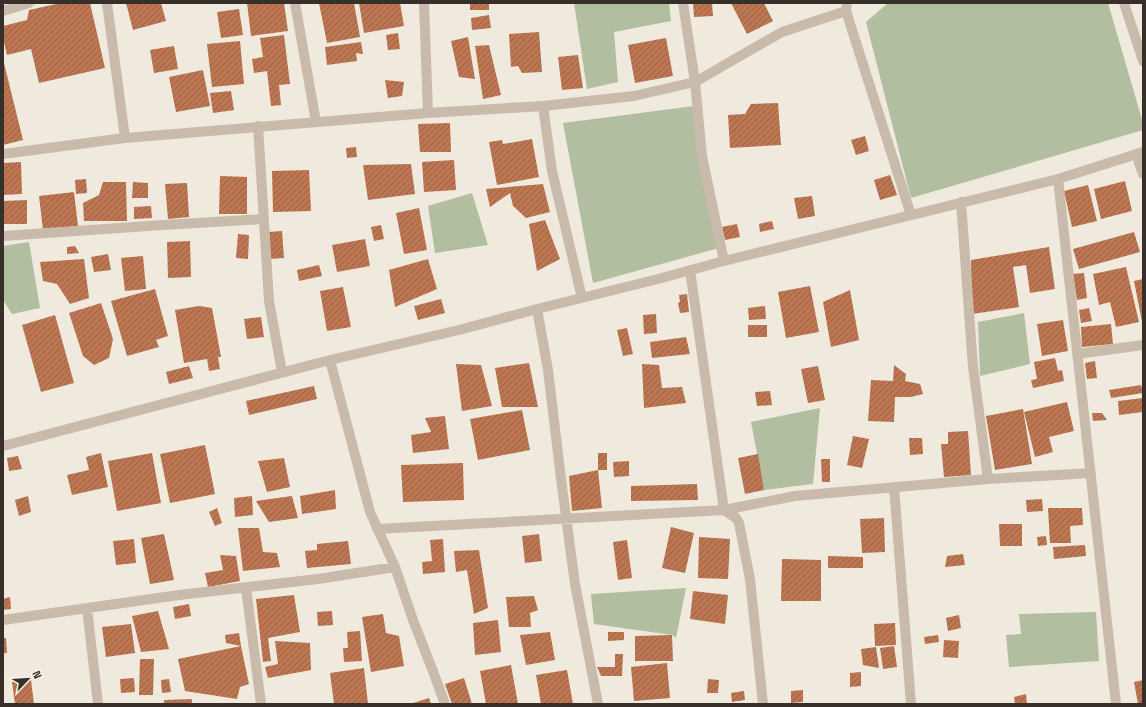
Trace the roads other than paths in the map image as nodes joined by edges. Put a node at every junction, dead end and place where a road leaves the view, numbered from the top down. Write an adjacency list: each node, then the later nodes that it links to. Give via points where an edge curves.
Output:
1 (29, 3): 8 (street)
2 (107, 3): 15 (street)
3 (295, 3): 13 (street)
4 (424, 3): 12 (street)
5 (683, 3): 10 (street)
6 (1124, 3): 9 (street)
7 (846, 7): 10 (street, via 782,32); 21 (street)
8 (3, 11)
9 (1143, 61)
10 (695, 82): 11 (street, via 634,96); 24 (street, via 702,156)
11 (543, 106): 12 (street); 26 (street, via 552,171)
12 (428, 113): 13 (street)
13 (316, 122): 14 (street)
14 (258, 126): 15 (street); 22 (street)
15 (125, 138): 17 (street)
16 (1140, 153): 18 (street); 19 (street)
17 (3, 154)
18 (1143, 174)
19 (1058, 179): 20 (street); 29 (street)
20 (960, 202): 21 (street); 34 (street, via 973,367)
21 (911, 215): 24 (street)
22 (263, 220): 23 (street); 31 (street, via 269,301)
23 (3, 236)
24 (724, 261): 25 (street)
25 (690, 270): 26 (street); 36 (street)
26 (582, 298): 27 (street)
27 (537, 309): 30 (street); 37 (street, via 548,370)
28 (1143, 345): 29 (street)
29 (1077, 354): 33 (street)
30 (330, 360): 31 (street); 38 (street, via 370,512)
31 (282, 372): 32 (street)
32 (3, 446)
33 (1091, 473): 34 (street); 49 (street)
34 (988, 479): 35 (street)
35 (894, 487): 36 (street, via 795,496); 48 (street)
36 (724, 510): 37 (street); 47 (street, via 736,518 741,530 750,578)
37 (566, 519): 38 (street); 46 (street, via 575,584)
38 (377, 529): 39 (street)
39 (395, 568): 40 (street); 45 (street)
40 (246, 588): 41 (street); 44 (street)
41 (88, 608): 42 (street); 43 (street)
42 (3, 620)
43 (98, 704)
44 (261, 704)
45 (445, 704)
46 (598, 704)
47 (764, 704)
48 (911, 704)
49 (1116, 704)

